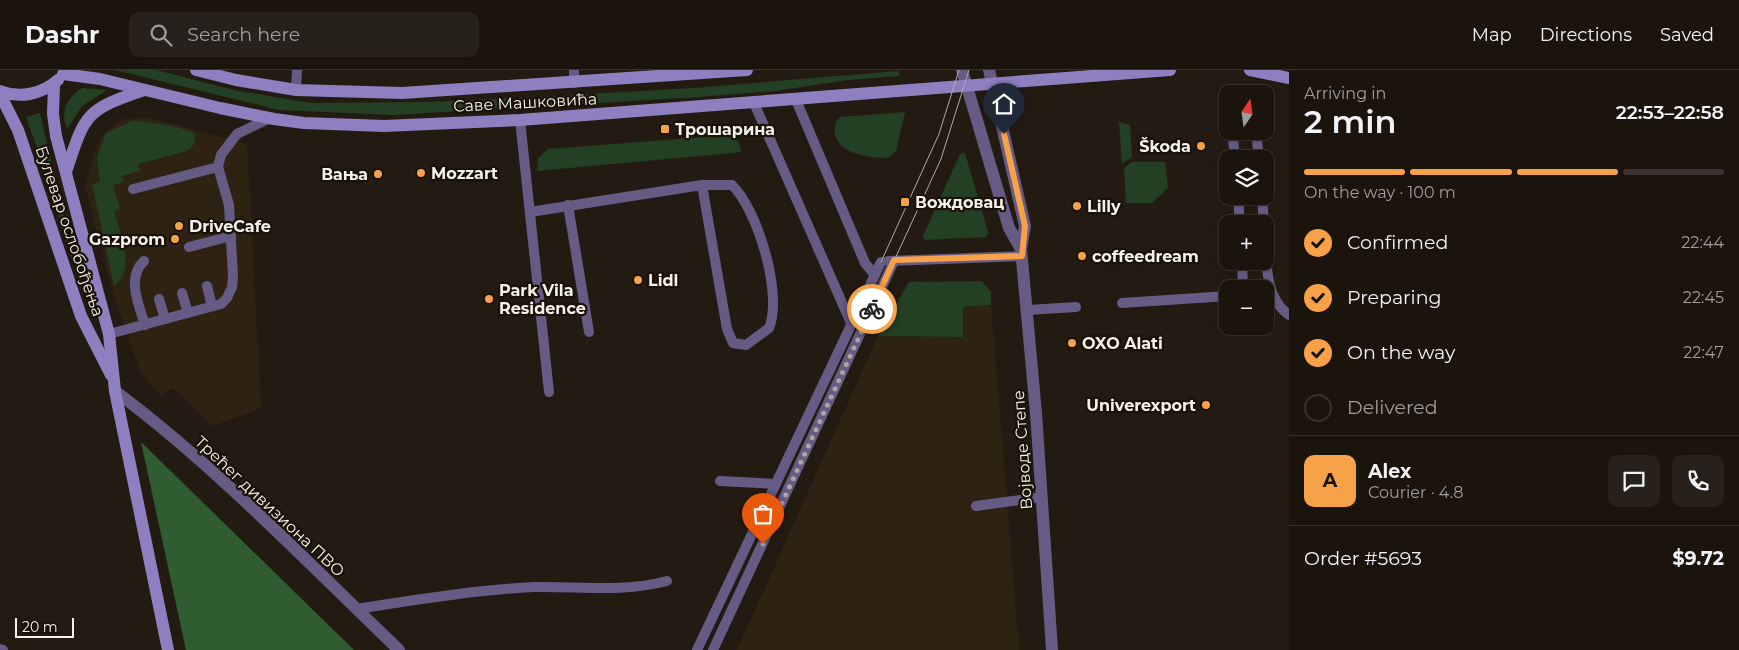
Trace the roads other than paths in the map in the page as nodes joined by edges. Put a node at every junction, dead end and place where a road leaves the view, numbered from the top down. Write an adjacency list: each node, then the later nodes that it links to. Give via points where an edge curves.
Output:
1 (196, 70): 17 (main road, Саве Машковића)
2 (297, 70): 17 (lane)
3 (574, 70): 12 (lane)
4 (747, 70): 12 (main road, Саве Машковића)
5 (962, 70): 15 (street, Војводе Степе)
6 (989, 70): 14 (street, Војводе Степе)
7 (1170, 70): 14 (main road, Саве Машковића)
8 (1250, 70): 11 (main road)
9 (1279, 70): 11 (main road)
10 (65, 72): 13 (main road); 16 (main road, Саве Машковића)
11 (1289, 78)
12 (574, 83): 17 (main road, Саве Машковића, via 402,93)
13 (54, 84): 18 (main road, via 30,94); 24 (main road, Булевар ослобођења, via 52,114)
14 (992, 84): 15 (main road, Саве Машковића); 30 (street, Војводе Степе, via 1025,226)
15 (967, 86): 19 (main road, Саве Машковића); 30 (street, Војводе Степе, via 1009,228)
16 (144, 90): 21 (main road, Саве Машковића); 24 (main road, via 90,114 81,129)
17 (296, 90)
18 (0, 92): 53 (main road, Булевар ослобођења, via 18,130 80,316)
19 (796, 100): 20 (main road, Саве Машковића); 35 (lane)
20 (754, 103): 22 (main road, Саве Машковића); 49 (lane)
21 (270, 118): 22 (main road, Саве Машковића, via 304,123 384,126); 23 (lane, via 237,134 221,155)
22 (520, 120): 28 (lane)
23 (218, 167): 26 (lane); 29 (lane, via 229,205)
24 (66, 172): 52 (main road, Булевар ослобођења)
25 (702, 185): 25 (lane, via 732,184 746,202 760,232 773,314 769,328 746,345 733,343 727,328); 27 (lane)
26 (134, 189)
27 (568, 205): 28 (lane); 51 (lane)
28 (530, 212): 55 (lane)
29 (231, 236): 31 (lane, via 192,246); 43 (lane, via 232,287 221,304)
30 (1022, 252): 32 (lane); 45 (street, Војводе Степе)
31 (198, 257)
32 (894, 260): 34 (lane); 65 (lane)
33 (144, 261): 50 (lane, via 135,276 134,285)
34 (881, 262): 35 (lane); 37 (lane)
35 (865, 263): 37 (lane)
36 (1268, 270): 47 (lane, via 1269,286 1275,300)
37 (874, 274): 49 (lane)
38 (207, 286): 43 (lane)
39 (182, 292): 46 (lane)
40 (1219, 297): 42 (lane)
41 (159, 299): 48 (lane)
42 (1122, 304)
43 (212, 306): 46 (lane)
44 (1076, 307): 45 (lane)
45 (1028, 310): 58 (street, Војводе Степе)
46 (188, 313): 48 (lane)
47 (1289, 315)
48 (165, 320): 50 (lane)
49 (851, 323): 57 (lane)
50 (144, 324): 52 (lane)
51 (589, 332)
52 (109, 334): 53 (main road, Булевар ослобођења)
53 (112, 377): 54 (main road, Булевар ослобођења)
54 (115, 391): 61 (street, Трећег дивизиона ПВО, via 258,512); 62 (main road, Булевар ослобођења)
55 (549, 392)
56 (720, 481): 57 (lane)
57 (776, 484): 64 (lane)
58 (1042, 497): 59 (lane); 66 (street, Војводе Степе)
59 (976, 506)
60 (667, 581): 61 (lane, via 613,590 535,587)
61 (356, 609): 63 (street, Трећег дивизиона ПВО)
62 (168, 650)
63 (399, 650)
64 (697, 650)
65 (713, 650)
66 (1052, 650)

